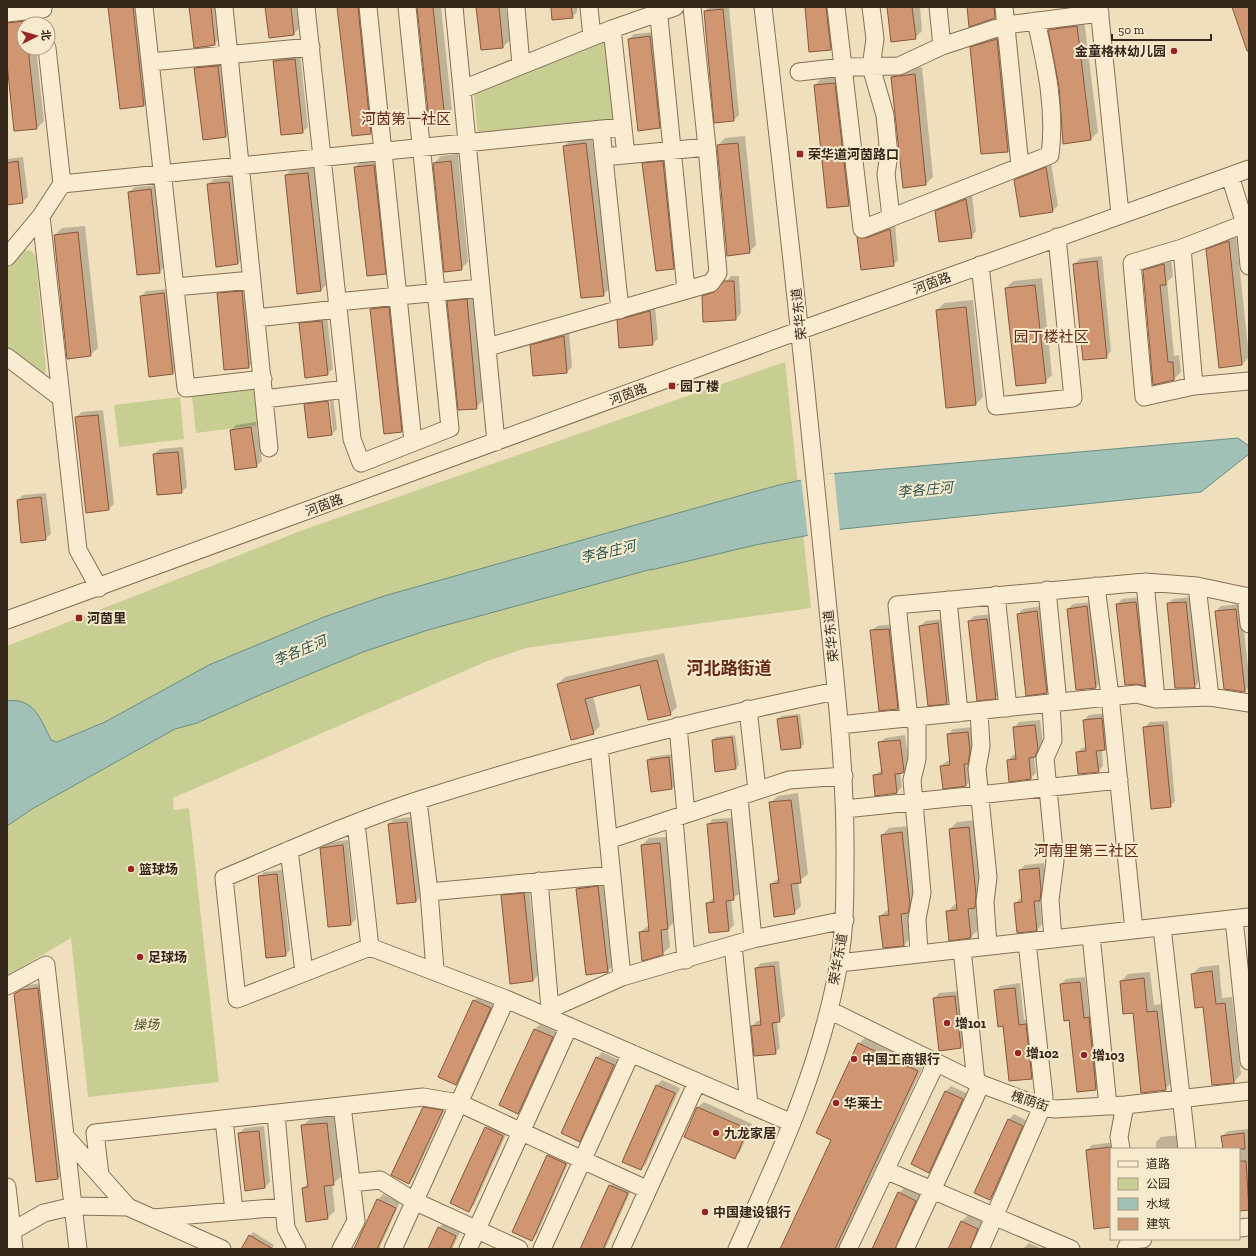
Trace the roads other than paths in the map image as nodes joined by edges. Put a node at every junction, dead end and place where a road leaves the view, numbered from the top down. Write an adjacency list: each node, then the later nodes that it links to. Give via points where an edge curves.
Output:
1 (144, 7): 28 (street)
2 (224, 7): 26 (street)
3 (306, 7): 25 (street)
4 (368, 7): 40 (street)
5 (407, 7): 38 (street)
6 (454, 7): 33 (street)
7 (516, 7): 29 (street)
8 (589, 7): 23 (street)
9 (675, 7): 16 (street)
10 (692, 7): 37 (street)
11 (763, 7): 68 (street, 荣华东道)
12 (836, 7): 31 (street)
13 (871, 7): 30 (street, via 874,39)
14 (938, 7): 24 (street)
15 (1004, 7): 21 (street)
16 (658, 10): 22 (street); 39 (street)
17 (1099, 10): 20 (street); 50 (street)
18 (7, 13): 19 (street)
19 (43, 13)
20 (1036, 21): 21 (street); 45 (street, via 1048,73 1053,132 1050,155)
21 (1006, 25): 24 (street); 45 (street)
22 (612, 29): 23 (street); 34 (street)
23 (592, 37): 29 (street)
24 (942, 46): 30 (street, via 899,66)
25 (311, 47): 26 (street); 43 (street)
26 (229, 55): 28 (street); 44 (street)
27 (48, 56): 49 (street)
28 (150, 62): 47 (street)
29 (521, 65): 33 (street)
30 (871, 67): 31 (street); 52 (street, via 885,115 889,155 886,174)
31 (843, 68): 32 (street); 52 (street, via 862,229)
32 (799, 72)
33 (462, 88): 36 (street)
34 (622, 127): 35 (street); 41 (street)
35 (601, 130): 36 (street); 42 (street)
36 (468, 143): 38 (street); 61 (street)
37 (708, 147): 39 (street); 62 (street, via 718,273 711,283)
38 (421, 148): 40 (street); 63 (street)
39 (672, 151): 41 (street); 62 (street)
40 (383, 152): 43 (street); 64 (street)
41 (626, 155): 42 (street)
42 (604, 157): 66 (street)
43 (322, 158): 44 (street); 65 (street)
44 (240, 166): 47 (street); 59 (street)
45 (1020, 166): 52 (street)
46 (1249, 169): 48 (street, 河茵路)
47 (162, 174): 49 (street); 60 (street)
48 (1230, 176): 50 (street, 河茵路); 53 (street)
49 (62, 184): 51 (street)
50 (1120, 214): 54 (street, 河茵路)
51 (41, 216): 56 (street); 75 (street)
52 (891, 217)
53 (1247, 223): 55 (street); 58 (street)
54 (1057, 237): 57 (street, 河茵路); 57 (street, via 1073,398 996,406)
55 (1182, 248): 73 (street); 73 (street, via 1132,263 1144,397)
56 (7, 257)
57 (980, 265): 68 (street, 河茵路)
58 (1249, 266)
59 (252, 280): 60 (street); 67 (street)
60 (175, 287): 71 (street, via 186,388)
61 (481, 288): 63 (street); 69 (street)
62 (686, 290): 66 (street)
63 (436, 292): 64 (street); 77 (street, via 450,428)
64 (398, 296): 65 (street); 77 (street)
65 (338, 306): 67 (street); 74 (street)
66 (620, 310): 69 (street)
67 (256, 318): 71 (street)
68 (801, 330): 78 (street, 河茵路); 90 (street, 荣华东道)
69 (488, 347): 78 (street)
70 (7, 357): 75 (street)
71 (262, 379): 76 (street)
72 (1249, 381): 73 (street)
73 (1194, 386)
74 (346, 389): 76 (street); 77 (street, via 352,439 361,463)
75 (61, 398): 83 (street, via 78,550)
76 (264, 399): 79 (street)
77 (413, 442)
78 (496, 442): 83 (street, 河茵路)
79 (270, 448)
80 (1145, 582): 81 (street); 82 (street); 93 (street)
81 (1096, 586): 84 (street); 91 (street)
82 (1197, 586): 86 (street); 92 (street)
83 (99, 588): 88 (street, 河茵路)
84 (1047, 590): 85 (street); 94 (street)
85 (996, 595): 87 (street); 96 (street)
86 (1248, 597): 89 (street)
87 (948, 600): 99 (street); 100 (street, via 897,605)
88 (7, 620)
89 (1249, 624)
90 (836, 691): 97 (street); 101 (street, 荣华东道)
91 (1110, 696): 93 (street, via 1138,694); 94 (street); 105 (street)
92 (1210, 697): 93 (street); 95 (street)
93 (1156, 699)
94 (1055, 703): 96 (street); 106 (street, via 1053,740 1045,758)
95 (1249, 704)
96 (1008, 708): 98 (street)
97 (748, 709): 102 (street); 107 (street)
98 (979, 712): 99 (street); 108 (street, via 981,746 977,769)
99 (959, 713): 100 (street)
100 (913, 718): 101 (street); 110 (street, via 917,759 912,780)
101 (839, 725): 104 (street, 荣华东道)
102 (678, 726): 103 (street); 113 (street)
103 (599, 747): 111 (street); 115 (street)
104 (844, 776): 107 (street, via 789,780); 112 (street, 荣华东道)
105 (1119, 780): 106 (street); 123 (street)
106 (1047, 788): 108 (street); 126 (street, via 1056,861 1050,900)
107 (757, 790): 109 (street)
108 (980, 794): 110 (street); 129 (street, via 988,877 985,902)
109 (739, 798): 113 (street); 125 (street)
110 (913, 800): 112 (street); 132 (street, via 922,893 917,919)
111 (418, 801): 114 (street); 119 (street)
112 (845, 809): 121 (street, 荣华东道)
113 (680, 816): 115 (street); 133 (street)
114 (356, 823): 116 (street); 130 (street)
115 (608, 840): 117 (street)
116 (289, 850): 136 (street); 136 (street, via 224,878 237,999)
117 (612, 875): 118 (street); 137 (street)
118 (539, 881): 119 (street); 141 (street)
119 (429, 892): 135 (street)
120 (1242, 918): 122 (street); 144 (street)
121 (845, 920): 125 (street); 134 (street, 荣华东道)
122 (1162, 927): 123 (street); 149 (street)
123 (1134, 930): 124 (street)
124 (1092, 935): 126 (street); 155 (street)
125 (753, 939): 128 (street)
126 (1054, 939): 127 (street)
127 (1027, 942): 129 (street); 154 (street, via 1044,1097)
128 (733, 945): 133 (street); 151 (street)
129 (988, 946): 131 (street)
130 (370, 947): 135 (street); 136 (street)
131 (962, 949): 132 (street); 147 (street)
132 (919, 954): 134 (street)
133 (686, 960): 137 (street)
134 (839, 963): 140 (street, 荣华东道)
135 (435, 970): 139 (street)
136 (304, 972)
137 (622, 977): 141 (street)
138 (7, 986): 160 (street, via 46,965)
139 (506, 999): 141 (street); 150 (street)
140 (829, 1010): 145 (street, 槐荫街); 158 (street, 荣华东道)
141 (546, 1012): 142 (street)
142 (569, 1026): 143 (street); 159 (street)
143 (631, 1053): 146 (street); 163 (street)
144 (1249, 1061)
145 (936, 1063): 147 (street, 槐荫街); 164 (street)
146 (697, 1082): 151 (street); 168 (street)
147 (978, 1083): 154 (street, 槐荫街); 169 (street)
148 (1249, 1091): 149 (street, 槐荫街)
149 (1181, 1099): 152 (street, 槐荫街); 162 (street)
150 (459, 1103): 153 (street, via 423,1097); 159 (street); 170 (street)
151 (749, 1104): 158 (street)
152 (1125, 1105): 155 (street, 槐荫街); 161 (street, via 1119,1137)
153 (342, 1106): 156 (street); 166 (street)
154 (1042, 1106): 155 (street, 槐荫街, via 1056,1109); 176 (street)
155 (1108, 1106)
156 (276, 1114): 157 (street); 173 (street)
157 (224, 1119): 165 (street, via 95,1133); 174 (street)
158 (792, 1123): 190 (street, 荣华东道)
159 (521, 1132): 163 (street); 177 (street)
160 (65, 1136): 165 (street); 171 (street)
161 (1121, 1148)
162 (1187, 1148)
163 (583, 1160): 168 (street); 188 (street)
164 (885, 1170): 169 (street); 191 (street)
165 (100, 1175): 172 (street)
166 (351, 1183): 170 (street, via 380,1180); 184 (street, via 356,1221)
167 (7, 1187): 178 (street)
168 (648, 1190): 189 (street)
169 (932, 1190): 176 (street); 192 (street)
170 (414, 1201): 177 (street); 185 (street)
171 (74, 1206): 172 (street); 178 (street, via 44,1213); 181 (street)
172 (128, 1207): 175 (street)
173 (284, 1207): 174 (street); 183 (street, via 286,1228)
174 (234, 1211): 175 (street)
175 (151, 1218): 182 (street)
176 (995, 1218): 179 (street); 193 (street)
177 (477, 1230): 186 (street); 187 (street)
178 (9, 1233): 180 (street)
179 (1052, 1246): 194 (street)
180 (14, 1249)
181 (78, 1249)
182 (222, 1249)
183 (297, 1249)
184 (341, 1249)
185 (393, 1249)
186 (468, 1249)
187 (519, 1249)
188 (542, 1249)
189 (621, 1249)
190 (737, 1249)
191 (848, 1249)
192 (905, 1249)
193 (980, 1249)
194 (1071, 1249)

